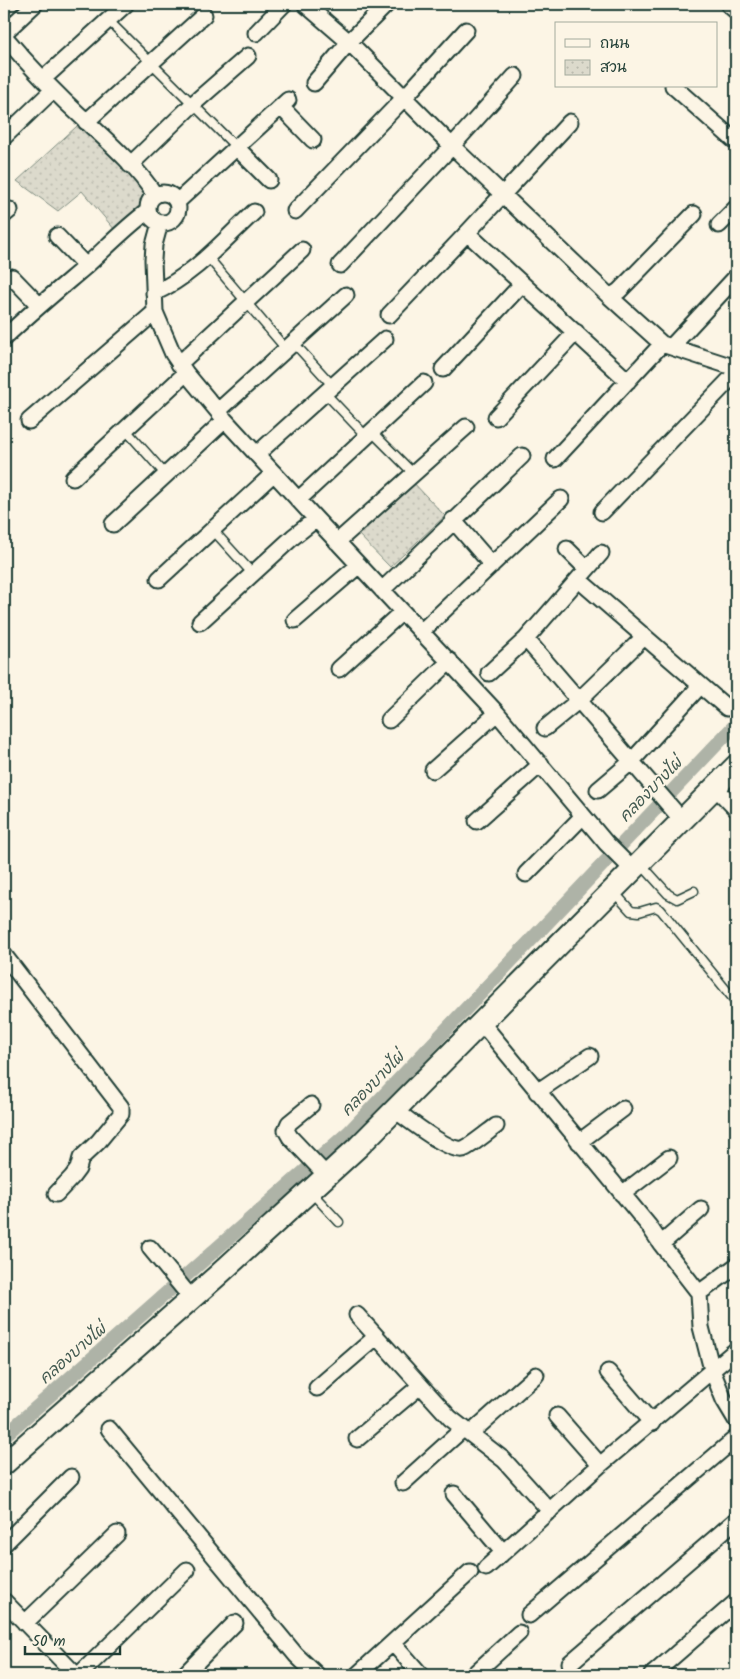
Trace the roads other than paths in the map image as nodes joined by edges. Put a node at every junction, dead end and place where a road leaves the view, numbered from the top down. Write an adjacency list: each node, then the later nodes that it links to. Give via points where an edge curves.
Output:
1 (35, 4): 12 (street)
2 (126, 4): 9 (street)
3 (284, 4): 11 (street)
4 (305, 4): 13 (street)
5 (387, 4): 13 (street)
6 (728, 4): 7 (street)
7 (736, 11)
8 (204, 15): 15 (street)
9 (108, 20): 15 (lane); 18 (street)
10 (466, 30): 20 (street)
11 (256, 33)
12 (6, 42): 18 (street)
13 (349, 42): 17 (street); 20 (street)
14 (248, 56): 21 (street)
15 (152, 62): 21 (lane); 22 (street)
16 (515, 76): 27 (street)
17 (314, 83)
18 (48, 84): 22 (street); 24 (street)
19 (675, 88): 26 (street)
20 (404, 98): 27 (street); 36 (street)
21 (193, 104): 28 (lane); 29 (street)
22 (86, 122): 29 (street)
23 (570, 122): 31 (street)
24 (8, 131)
25 (313, 140): 28 (street, via 284,104)
26 (736, 142)
27 (452, 146): 31 (street); 45 (street)
28 (237, 148): 30 (street); 33 (street)
29 (130, 165): 32 (street)
30 (269, 180)
31 (504, 194): 41 (street); 52 (street)
32 (155, 195): 33 (street, via 165,192 175,197); 35 (street)
33 (177, 202): 39 (street, via 177,215 173,220)
34 (736, 208): 40 (street)
35 (148, 210): 39 (street, via 154,221); 46 (street)
36 (295, 211)
37 (254, 212): 44 (street)
38 (694, 214): 52 (street)
39 (160, 223): 50 (street, via 154,245)
40 (720, 225)
41 (467, 233): 49 (street); 56 (street)
42 (57, 236): 46 (street)
43 (302, 250): 53 (street)
44 (207, 256): 50 (street, via 169,286); 53 (lane)
45 (340, 265)
46 (86, 266): 54 (street)
47 (12, 277): 54 (street)
48 (736, 277): 60 (street)
49 (522, 284): 57 (street); 64 (street)
50 (154, 293): 55 (street)
51 (346, 295): 61 (street)
52 (610, 297): 60 (street)
53 (246, 304): 61 (lane); 63 (street)
54 (39, 305): 58 (street)
55 (155, 312): 63 (street); 71 (street)
56 (389, 315)
57 (576, 332): 66 (street); 70 (street)
58 (4, 338)
59 (385, 339): 68 (street)
60 (666, 345): 62 (street); 66 (street)
61 (290, 346): 68 (lane); 69 (street)
62 (736, 368)
63 (183, 369): 69 (street); 73 (street)
64 (443, 369)
65 (736, 373): 84 (street)
66 (628, 380): 77 (street)
67 (424, 384): 74 (street)
68 (329, 390): 74 (lane); 75 (street)
69 (222, 415): 75 (street); 80 (street)
70 (496, 416)
71 (29, 421)
72 (466, 427): 79 (street)
73 (125, 429): 80 (lane); 81 (street)
74 (369, 433): 79 (lane); 83 (street)
75 (257, 454): 78 (street)
76 (522, 456): 86 (street)
77 (555, 459)
78 (274, 473): 83 (street); 88 (street)
79 (414, 474): 89 (street)
80 (166, 475): 87 (street)
81 (73, 478)
82 (561, 499): 93 (street)
83 (298, 500): 85 (street)
84 (602, 512)
85 (316, 519): 89 (street); 94 (street)
86 (453, 520): 93 (street); 97 (street)
87 (112, 524)
88 (212, 529): 94 (lane); 96 (street)
89 (337, 542): 92 (street)
90 (567, 549): 95 (street)
91 (601, 553): 95 (street)
92 (359, 565): 97 (street); 99 (street)
93 (492, 565): 101 (street)
94 (252, 573): 100 (street)
95 (583, 574): 102 (street); 103 (street)
96 (159, 579)
97 (382, 590): 98 (street)
98 (402, 612): 101 (street); 105 (street)
99 (295, 620)
100 (200, 622)
101 (421, 632): 104 (street)
102 (644, 637): 107 (street); 108 (street)
103 (526, 639): 106 (street); 108 (street)
104 (450, 662): 110 (street); 111 (street)
105 (339, 670)
106 (488, 674)
107 (700, 686): 109 (street); 113 (street)
108 (578, 701): 112 (street); 113 (street)
109 (727, 708)
110 (497, 713): 114 (street); 116 (street)
111 (389, 720)
112 (545, 728)
113 (631, 762): 118 (street); 120 (street)
114 (541, 764): 121 (street); 122 (street)
115 (736, 766): 117 (street)
116 (432, 770)
117 (715, 787): 119 (street); 120 (street)
118 (598, 790)
119 (736, 809)
120 (677, 815): 123 (street)
121 (583, 816): 123 (street, via 609,847); 124 (street)
122 (477, 821)
123 (633, 865): 125 (street); 126 (lane, via 677,899)
124 (526, 874)
125 (612, 890): 128 (lane, via 631,911 656,907 661,910); 129 (street)
126 (694, 891)
127 (4, 955): 140 (street, via 121,1107 121,1114 81,1158 75,1173)
128 (736, 1002)
129 (482, 1022): 131 (street); 134 (street)
130 (590, 1056): 131 (street)
131 (537, 1092): 136 (street)
132 (311, 1105): 138 (street, via 288,1123 286,1130)
133 (623, 1109): 136 (street)
134 (395, 1110): 135 (street, via 452,1148 464,1149); 138 (street)
135 (496, 1126)
136 (579, 1142): 141 (street)
137 (669, 1158): 141 (street)
138 (324, 1172): 139 (street)
139 (310, 1191): 143 (lane); 147 (street)
140 (56, 1194)
141 (622, 1194): 144 (street)
142 (701, 1209): 144 (street)
143 (339, 1222)
144 (661, 1244): 148 (street)
145 (150, 1248): 147 (street)
146 (736, 1266): 148 (street)
147 (183, 1289): 164 (street)
148 (699, 1293): 152 (street, via 701,1327)
149 (357, 1315): 150 (street)
150 (376, 1337): 155 (street); 156 (street)
151 (736, 1350): 152 (street)
152 (712, 1370): 158 (street); 159 (street)
153 (608, 1372): 159 (street)
154 (536, 1376): 161 (street)
155 (420, 1386): 161 (street, via 450,1418); 163 (street)
156 (318, 1388)
157 (557, 1416): 165 (street)
158 (736, 1420)
159 (652, 1422): 165 (street)
160 (109, 1429): 187 (street, via 296,1655)
161 (468, 1430): 167 (street); 169 (street, via 504,1460)
162 (736, 1438): 179 (street)
163 (357, 1439)
164 (4, 1464)
165 (600, 1465): 169 (street)
166 (71, 1477): 172 (street)
167 (403, 1483)
168 (454, 1494): 173 (street)
169 (550, 1512): 173 (street)
170 (736, 1520): 184 (street)
171 (117, 1534): 180 (street)
172 (4, 1544)
173 (503, 1552): 174 (street)
174 (486, 1568)
175 (187, 1570): 185 (street)
176 (470, 1572): 183 (street)
177 (4, 1601): 180 (street)
178 (736, 1602): 191 (street)
179 (529, 1615)
180 (25, 1623): 185 (street)
181 (235, 1624): 186 (street)
182 (519, 1633): 190 (street)
183 (393, 1644): 188 (street); 189 (street)
184 (570, 1663)
185 (77, 1675)
186 (184, 1675)
187 (317, 1675)
188 (357, 1675)
189 (421, 1675)
190 (472, 1675)
191 (652, 1675)

